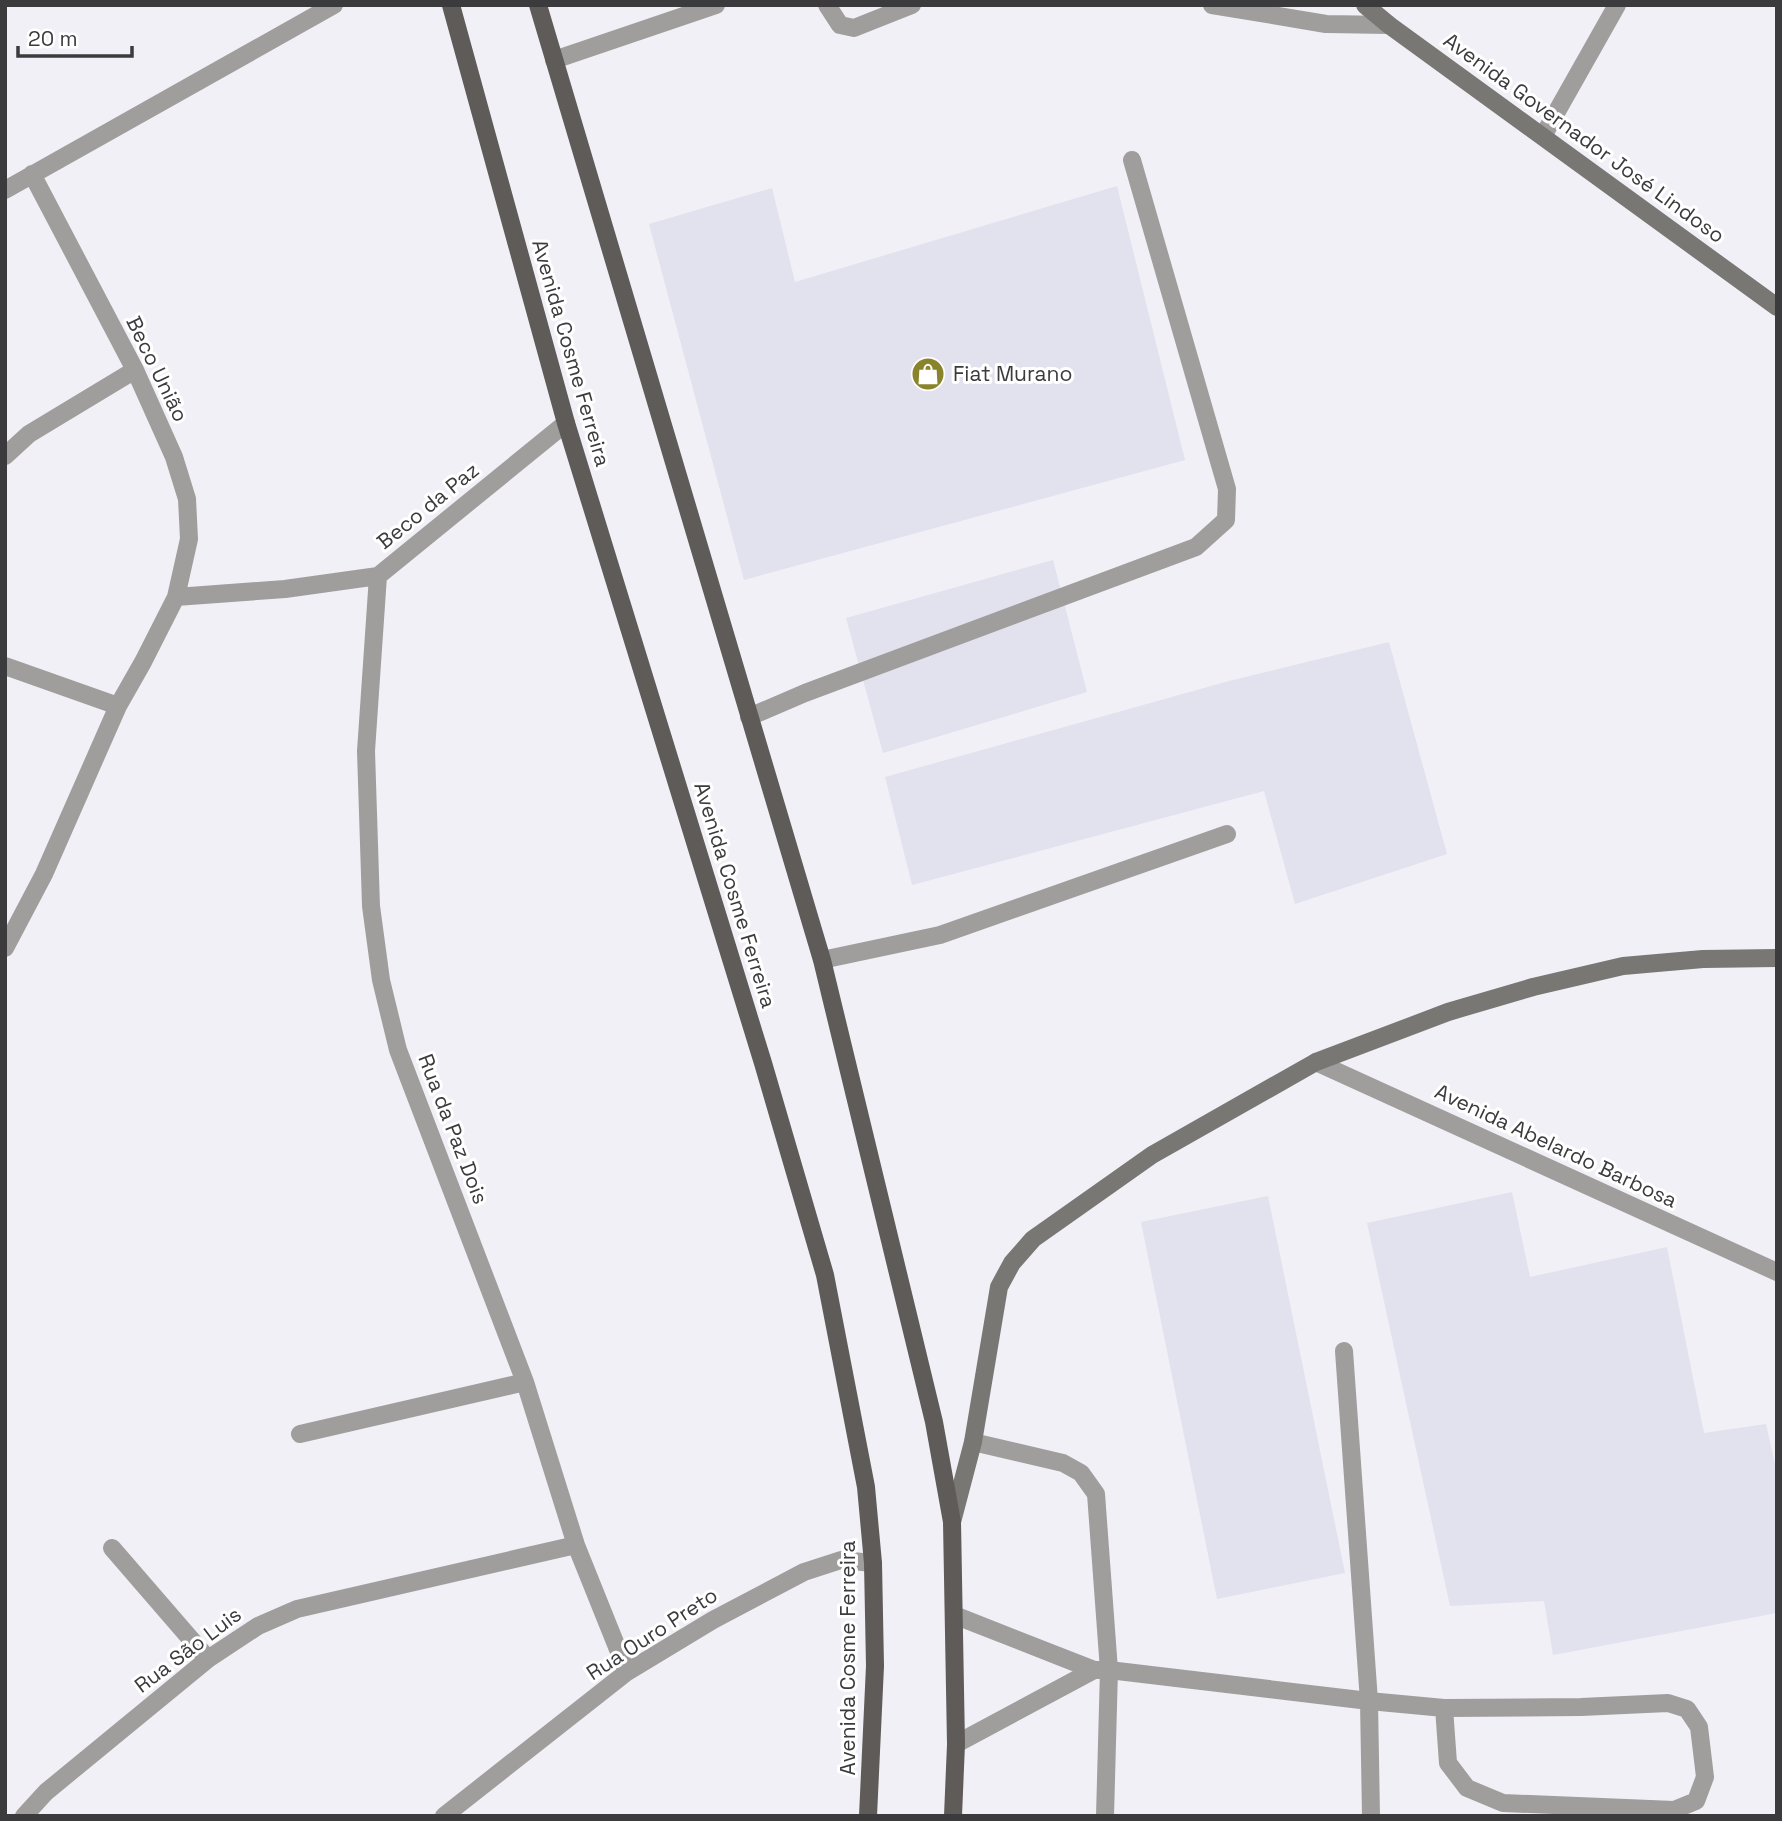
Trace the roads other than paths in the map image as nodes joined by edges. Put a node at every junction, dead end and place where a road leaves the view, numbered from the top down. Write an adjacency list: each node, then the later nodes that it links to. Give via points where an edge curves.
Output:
1 (334, 5): 14 (street)
2 (451, 5): 18 (main road, Avenida Cosme Ferreira)
3 (538, 5): 11 (main road)
4 (716, 5): 11 (street)
5 (827, 5): 6 (street, via 840,25 854,28)
6 (912, 5)
7 (1212, 5): 10 (street, via 1326,24)
8 (1365, 5): 10 (main road, Avenida Governador José Lindoso)
9 (1617, 5): 12 (street)
10 (1389, 25): 12 (main road, Avenida Governador José Lindoso)
11 (554, 60): 24 (main road)
12 (1543, 136): 16 (main road, Avenida Governador José Lindoso)
13 (1132, 160): 24 (street, via 1227,489 1226,520 1196,547)
14 (32, 174): 15 (street); 17 (street, Beco União)
15 (5, 190)
16 (1777, 307)
17 (135, 370): 19 (street, via 29,434); 21 (street, Beco União, via 174,457 187,499 189,539)
18 (566, 423): 20 (street, Beco da Paz); 38 (main road, Avenida Cosme Ferreira, via 825,1275 866,1487)
19 (5, 456)
20 (378, 576): 21 (street, Beco da Paz); 32 (street, Rua da Paz Dois, via 366,751 371,906 381,980 398,1050)
21 (176, 597): 23 (street, Beco União)
22 (5, 666): 23 (street)
23 (118, 706): 26 (street, Beco União, via 44,874)
24 (749, 717): 28 (main road)
25 (1227, 834): 28 (street, via 940,935)
26 (5, 948)
27 (1777, 958): 29 (main road, via 1623,966 1448,1012)
28 (821, 960): 35 (main road, via 934,1422)
29 (1316, 1062): 30 (street, Avenida Abelardo Barbosa); 34 (main road, via 1152,1155 1033,1238 999,1287)
30 (1777, 1272)
31 (1344, 1351): 43 (street)
32 (525, 1382): 33 (street); 36 (street, Rua da Paz Dois)
33 (300, 1434)
34 (973, 1442): 35 (main road); 41 (street, via 1063,1463 1081,1473 1096,1494)
35 (952, 1522): 39 (main road)
36 (576, 1545): 40 (street, Rua São Luis, via 297,1609 258,1626); 42 (street, Rua da Paz Dois)
37 (112, 1548): 40 (street)
38 (873, 1563): 42 (street, Rua Ouro Preto, via 841,1560 804,1572); 48 (main road, Avenida Cosme Ferreira, via 875,1666)
39 (954, 1615): 41 (street); 45 (main road)
40 (208, 1659): 46 (street, Rua São Luis, via 46,1792)
41 (1101, 1670): 43 (street); 45 (street); 50 (street)
42 (627, 1672): 47 (street, Rua Ouro Preto)
43 (1369, 1701): 44 (street); 51 (street)
44 (1444, 1708): 44 (street, via 1448,1763 1467,1788 1503,1803 1674,1810 1696,1801 1705,1777 1699,1727 1687,1709 1668,1703)
45 (956, 1744): 49 (main road)
46 (24, 1816)
47 (444, 1816)
48 (868, 1816)
49 (953, 1816)
50 (1105, 1816)
51 (1371, 1816)

